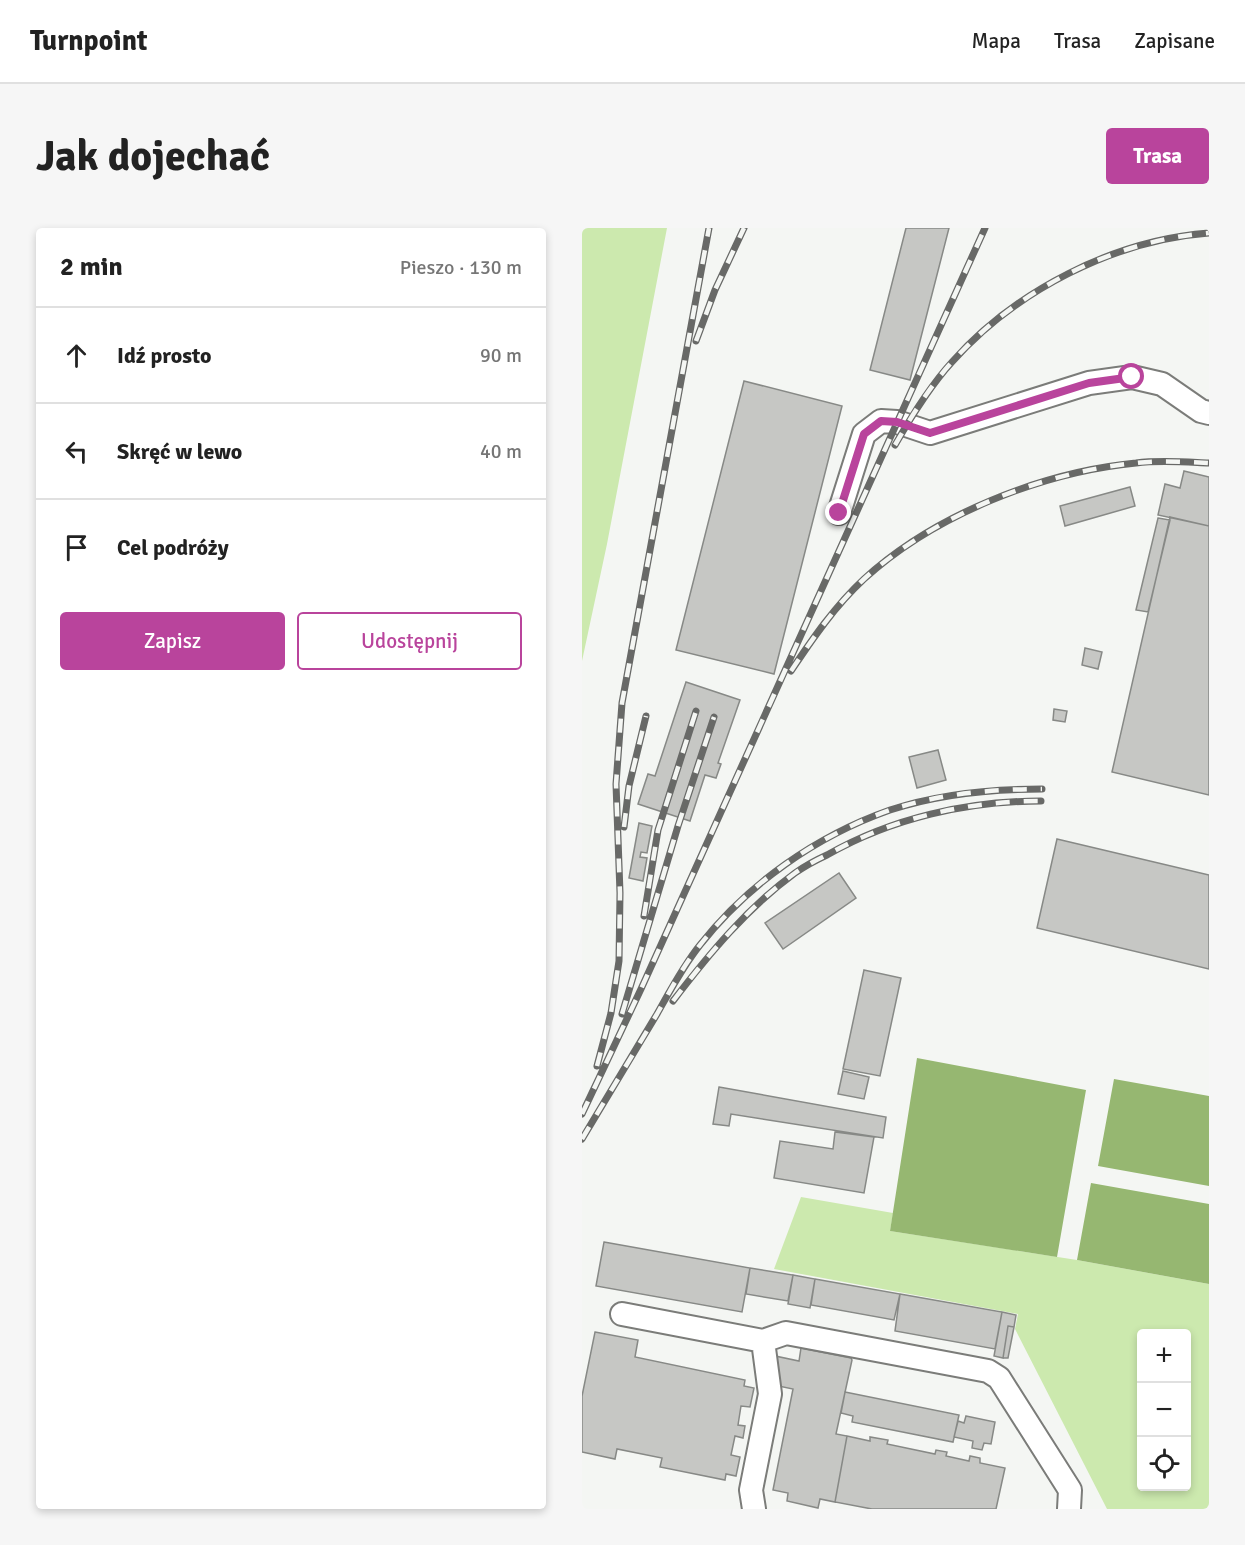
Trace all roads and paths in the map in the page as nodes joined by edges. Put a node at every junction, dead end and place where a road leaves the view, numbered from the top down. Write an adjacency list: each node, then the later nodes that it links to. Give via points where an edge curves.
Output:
1 (1209, 413): 2 (lane, via 1162,384 1132,377 1089,383 930,433 881,421 864,434)
2 (839, 513)
3 (622, 1314): 4 (lane)
4 (763, 1341): 5 (lane, via 770,1394 751,1490); 6 (lane, via 786,1333 988,1371 999,1378 1070,1490)
5 (754, 1509)
6 (1069, 1509)

